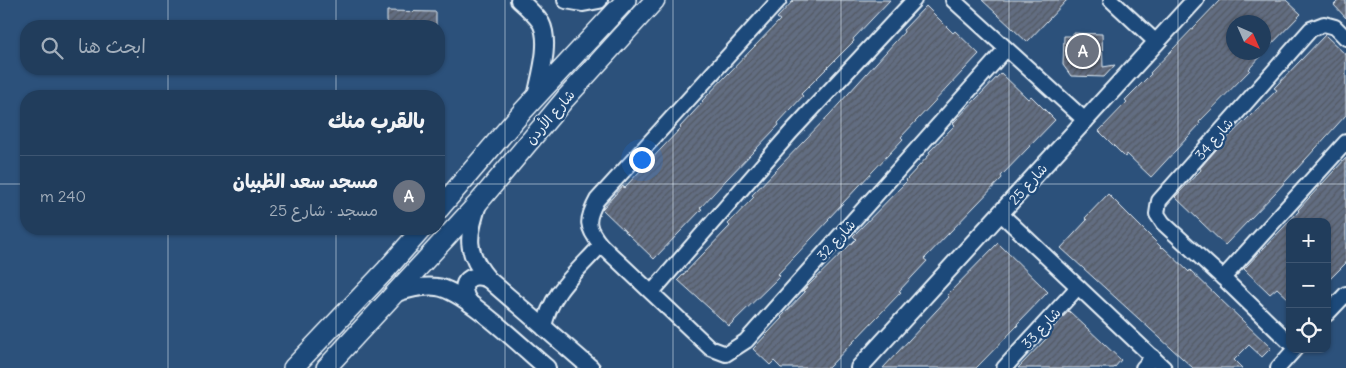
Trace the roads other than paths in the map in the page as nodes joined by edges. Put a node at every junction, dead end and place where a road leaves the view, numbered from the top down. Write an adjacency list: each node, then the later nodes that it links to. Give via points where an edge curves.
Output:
1 (520, 0): 14 (street, via 542,25 545,36)
2 (566, 0): 3 (street, via 583,3)
3 (599, 0)
4 (626, 0): 14 (main road, شارع الأردن)
5 (655, 0): 18 (main road, شارع الأردن, via 548,118)
6 (779, 0): 21 (street, شارع 32, via 597,200 589,214 589,224)
7 (914, 0): 25 (street, via 791,132)
8 (953, 0): 13 (street)
9 (1111, 0): 12 (street)
10 (1196, 0): 12 (street, شارع 25)
11 (1346, 38): 22 (street, شارع 34, via 1335,27 1324,24 1311,29 1159,202 1156,214 1163,223)
12 (1156, 42): 15 (street, شارع 25)
13 (1006, 49): 15 (street); 25 (street, شارع 32, via 746,341 726,354 710,348)
14 (536, 97): 17 (main road, شارع الأردن)
15 (1086, 121): 19 (street, شارع 25)
16 (1346, 142): 22 (street)
17 (445, 202)
18 (478, 203): 23 (street, via 470,228 470,240 476,264); 26 (main road, شارع الأردن)
19 (1002, 214): 24 (street); 38 (street, شارع 25)
20 (417, 235): 34 (main road)
21 (601, 245): 25 (street, شارع 32); 30 (street, via 555,297 547,312)
22 (1222, 278): 31 (street, شارع 34)
23 (488, 279): 28 (street, via 481,275 466,281 464,296); 30 (street)
24 (1078, 287): 33 (street); 39 (street, شارع 33)
25 (652, 292)
26 (396, 293): 28 (street, via 426,286 438,287); 35 (main road, شارع الأردن)
27 (1346, 294): 29 (street)
28 (470, 302): 36 (street)
29 (1331, 310)
30 (544, 329): 37 (street)
31 (1286, 339)
32 (1291, 353): 42 (street)
33 (1152, 357): 40 (street); 41 (street)
34 (293, 368)
35 (326, 368)
36 (547, 368)
37 (591, 368)
38 (859, 368)
39 (1004, 368)
40 (1143, 368)
41 (1164, 368)
42 (1278, 368)

